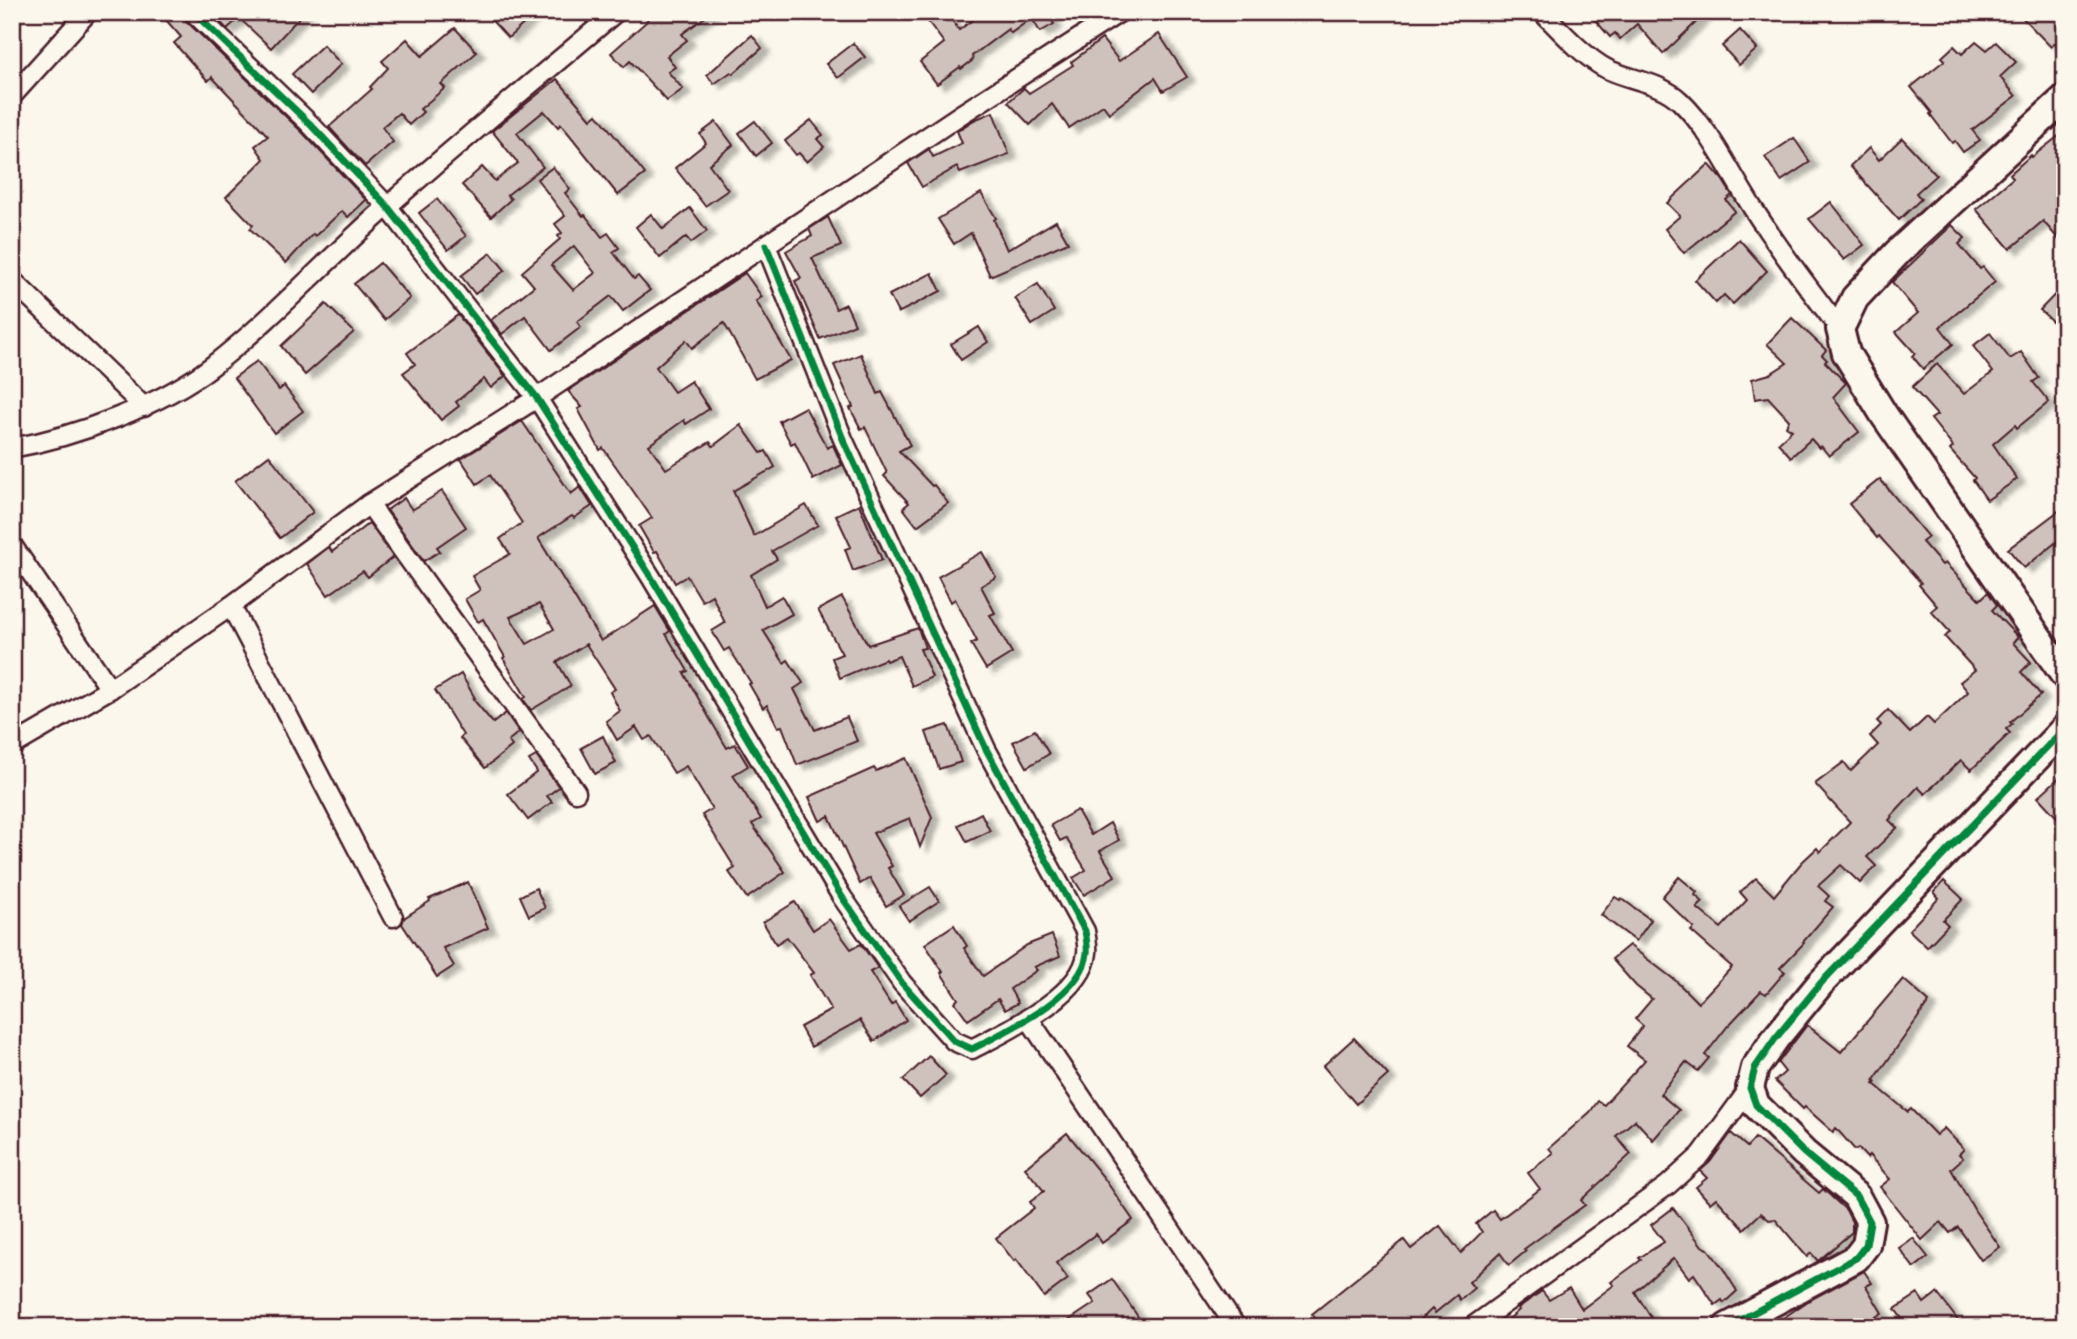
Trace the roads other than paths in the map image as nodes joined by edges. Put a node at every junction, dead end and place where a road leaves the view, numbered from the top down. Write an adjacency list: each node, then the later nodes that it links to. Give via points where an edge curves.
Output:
1 (88, 12): 6 (street)
2 (193, 12): 8 (street, via 310,124)
3 (615, 12): 8 (street)
4 (1120, 12): 9 (street)
5 (1542, 12): 11 (street, via 1605,68 1678,98 1704,127 1752,207)
6 (12, 96)
7 (2065, 98): 11 (street, via 1898,252 1855,299)
8 (387, 206): 12 (street); 13 (street, via 210,368)
9 (766, 245): 12 (street); 24 (street, via 843,439 963,700 1085,931 1088,954 1073,985)
10 (12, 280): 13 (street)
11 (1840, 329): 18 (street, via 1846,353 1884,415)
12 (537, 398): 15 (street); 24 (street, via 652,577 842,898 902,983 954,1041 972,1049)
13 (144, 407): 14 (street, via 44,442)
14 (12, 448)
15 (369, 503): 17 (street); 22 (street)
16 (12, 545): 19 (street)
17 (232, 606): 19 (street); 23 (street)
18 (2065, 676)
19 (110, 689): 21 (street)
20 (2065, 727): 25 (street, via 1820,984 1755,1068)
21 (12, 746)
22 (576, 792)
23 (393, 917)
24 (1030, 1018): 26 (street)
25 (1750, 1088): 27 (street, via 1701,1155 1668,1185); 28 (street, via 1756,1105 1856,1196 1870,1222 1866,1245 1856,1258)
26 (1236, 1327)
27 (1472, 1327)
28 (1727, 1327)

